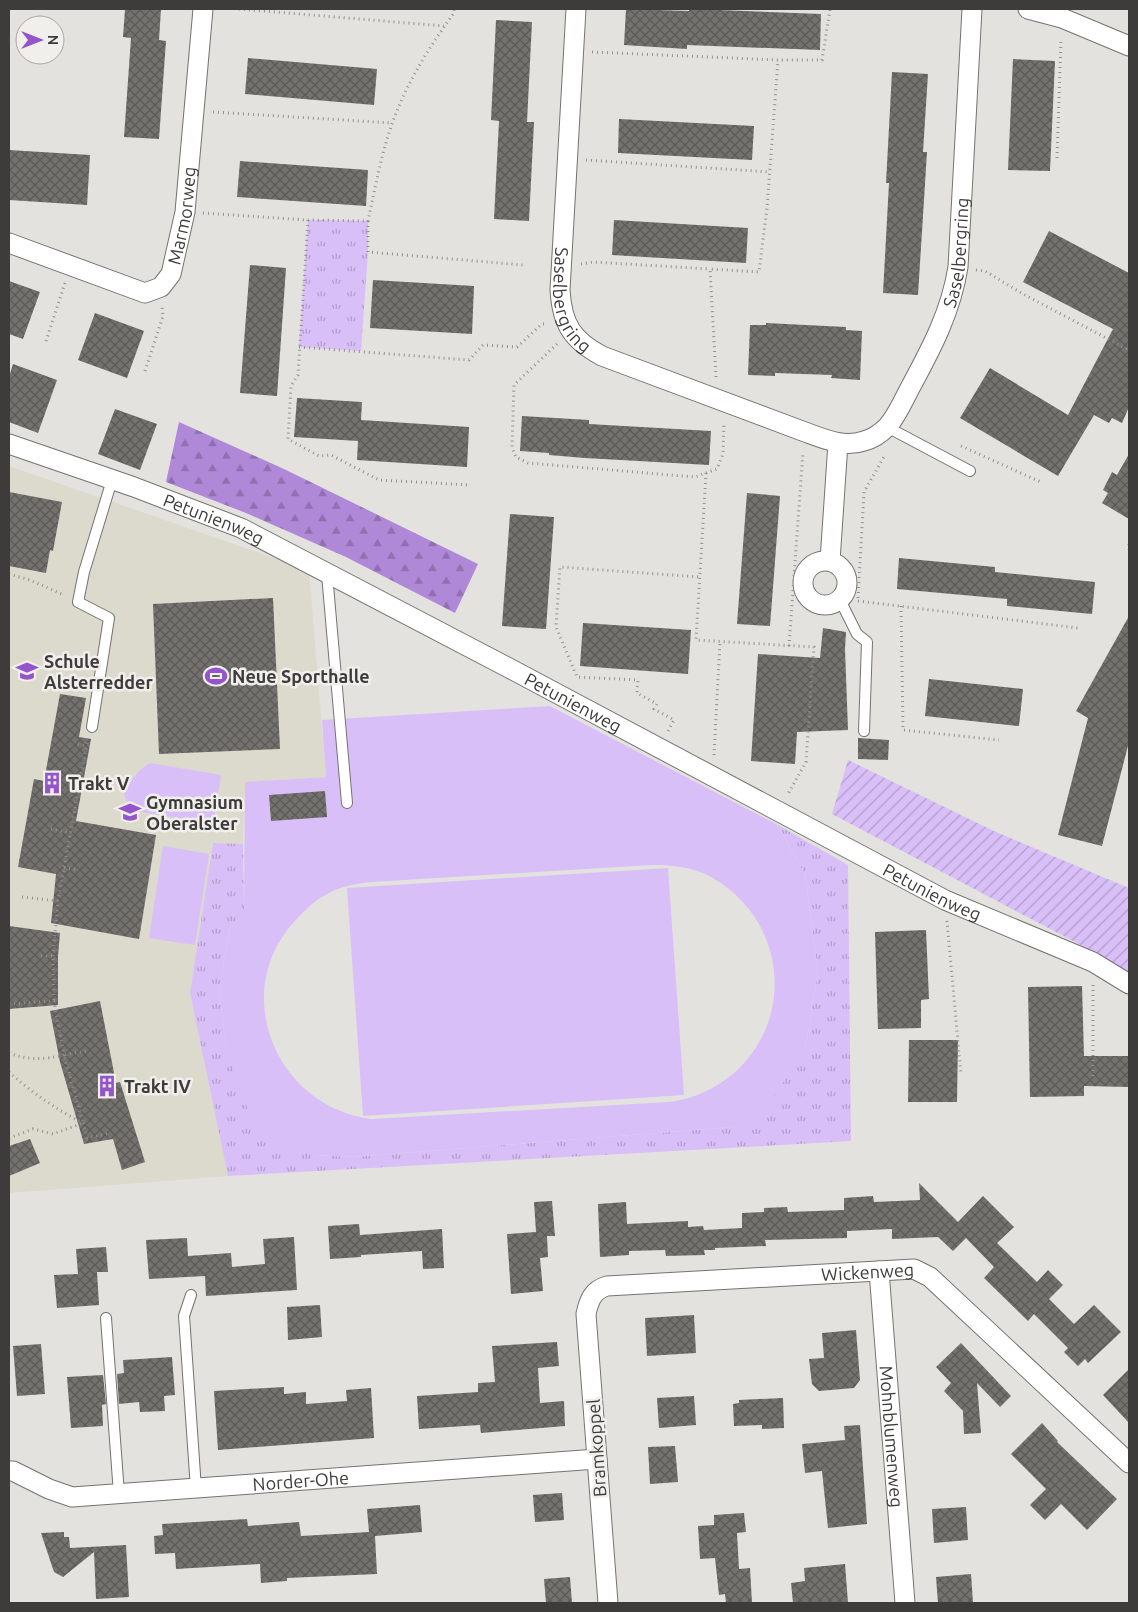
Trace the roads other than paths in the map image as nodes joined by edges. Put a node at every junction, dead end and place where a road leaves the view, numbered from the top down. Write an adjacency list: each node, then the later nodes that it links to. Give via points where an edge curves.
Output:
1 (203, 9): 6 (street, Marmorweg, via 185,212 171,274 161,287 145,293)
2 (576, 9): 8 (street, Saselbergring, via 561,267 561,302 568,327 582,344 602,356)
3 (972, 9): 7 (street, Saselbergring, via 958,267 952,298 941,330)
4 (1028, 9): 5 (street, via 1062,18)
5 (1129, 46)
6 (9, 243)
7 (887, 427): 8 (street, Saselbergring, via 863,442); 10 (lane)
8 (838, 443): 12 (street)
9 (9, 444): 11 (street, Petunienweg)
10 (970, 471)
11 (112, 480): 13 (street, Petunienweg, via 241,528); 15 (lane, via 78,602 109,618)
12 (830, 561): 14 (street, via 844,570 848,586 845,594); 14 (street, via 814,563 808,568 804,575 804,590 820,605)
13 (327, 574): 17 (lane); 18 (street, Petunienweg, via 945,900 1093,962)
14 (849, 601): 16 (lane, via 857,634 867,642)
15 (92, 727)
16 (864, 731)
17 (347, 803)
18 (1129, 984)
19 (879, 1271): 20 (street, Wickenweg, via 607,1286); 24 (street, Wickenweg, via 914,1269 930,1276); 29 (street, Mohnblumenweg)
20 (593, 1294): 23 (street, Bramkoppel, via 586,1314)
21 (191, 1295): 26 (lane, via 184,1316)
22 (106, 1318): 27 (lane)
23 (597, 1459): 26 (street, Norder-Ohe); 28 (street, Bramkoppel)
24 (1129, 1463)
25 (9, 1471): 27 (street, Norder-Ohe, via 72,1497)
26 (196, 1489): 27 (street, Norder-Ohe)
27 (119, 1494)
28 (608, 1603)
29 (905, 1603)

